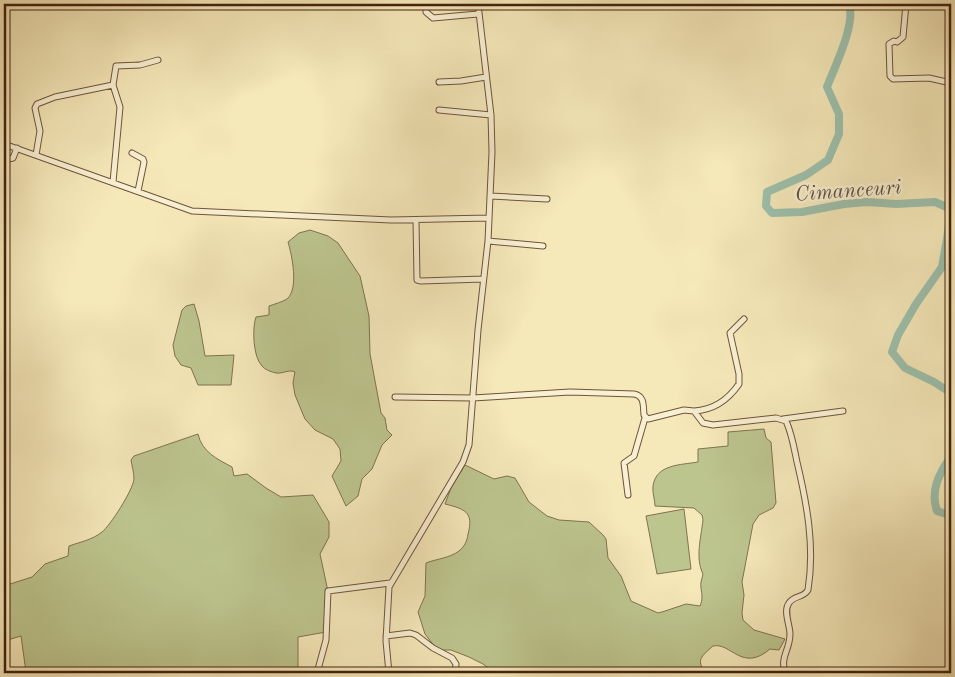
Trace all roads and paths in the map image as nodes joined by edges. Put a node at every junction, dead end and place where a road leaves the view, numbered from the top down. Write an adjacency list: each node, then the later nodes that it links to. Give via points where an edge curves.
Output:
1 (426, 4): 4 (street, via 426,12 434,18)
2 (478, 4): 4 (street)
3 (906, 4): 8 (street, via 903,37 889,44 890,76 893,79 929,78)
4 (478, 14): 6 (street)
5 (158, 60): 9 (street, via 116,66)
6 (486, 77): 7 (street); 11 (street)
7 (440, 82)
8 (951, 83)
9 (113, 85): 15 (street, via 37,104 40,131); 17 (street, via 120,107)
10 (439, 110): 11 (street)
11 (491, 115): 19 (street)
12 (4, 144): 13 (street)
13 (16, 148): 15 (street); 16 (street, via 13,158)
14 (132, 153): 18 (street, via 144,162)
15 (36, 155): 17 (street)
16 (4, 160)
17 (113, 182): 18 (street)
18 (138, 191): 22 (street, via 192,211)
19 (491, 196): 20 (street); 21 (street)
20 (546, 199)
21 (489, 218): 22 (street); 23 (street)
22 (416, 220): 25 (street, via 417,280)
23 (488, 241): 24 (street); 25 (street)
24 (543, 246)
25 (483, 279): 28 (street)
26 (744, 319): 29 (street, via 730,333 739,384 720,403)
27 (394, 397): 28 (street)
28 (473, 398): 31 (street, via 562,392 634,394 642,399); 34 (street, via 469,445 463,462)
29 (694, 411): 31 (street); 32 (street, via 703,422 713,425)
30 (843, 411): 32 (street)
31 (645, 418): 33 (street, via 634,456 624,463)
32 (782, 419): 39 (street, via 786,421 801,476 811,540 808,590 787,606 790,634 783,664)
33 (628, 495)
34 (390, 583): 35 (street); 36 (street, via 328,591 326,640)
35 (386, 636): 37 (street); 38 (street, via 410,633 422,638 452,658 456,664)
36 (317, 673)
37 (389, 673)
38 (455, 673)
39 (785, 673)

